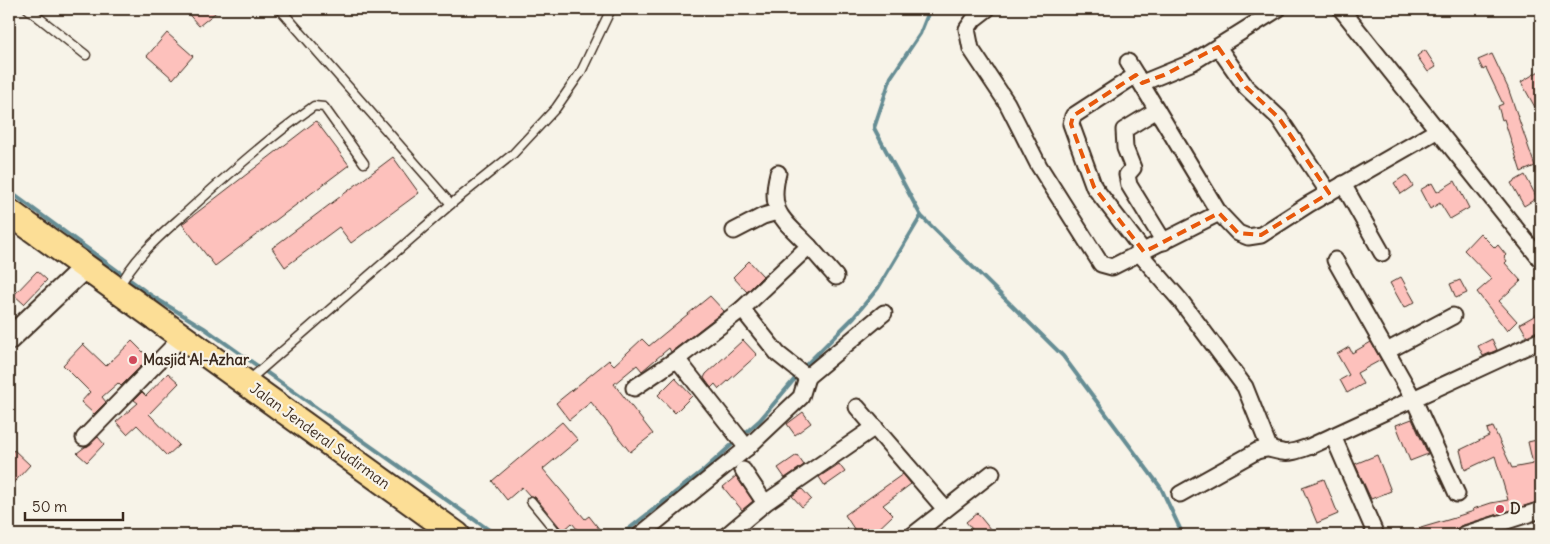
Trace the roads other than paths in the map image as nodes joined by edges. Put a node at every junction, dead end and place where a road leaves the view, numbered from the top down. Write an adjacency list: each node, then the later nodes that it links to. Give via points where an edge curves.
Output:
1 (28, 9): 8 (lane)
2 (280, 9): 17 (lane)
3 (611, 9): 17 (lane, via 581,72 556,108 513,154)
4 (987, 9): 24 (street, via 967,29 972,49 1007,103 1039,166 1087,243 1101,264 1112,267)
5 (1278, 9): 7 (street)
6 (1341, 9): 12 (street)
7 (1218, 47): 10 (street, via 1193,62); 16 (street, via 1240,80 1279,118)
8 (86, 55)
9 (1128, 62): 10 (street)
10 (1139, 79): 11 (street); 24 (street, via 1073,116 1071,124 1094,187)
11 (1158, 110): 20 (street); 22 (street, via 1124,130 1125,148 1133,168 1128,175 1130,185)
12 (1438, 130): 15 (street); 27 (street)
13 (364, 163): 30 (lane, via 324,107 314,106 285,127 160,236)
14 (778, 173): 19 (street, via 773,190)
15 (1343, 184): 16 (street); 25 (street)
16 (1328, 193): 20 (street, via 1261,235 1248,237 1238,233)
17 (451, 204): 40 (lane)
18 (9, 212): 28 (main road, Jalan Jenderal Sudirman)
19 (777, 212): 21 (street); 23 (street)
20 (1219, 213): 22 (street)
21 (734, 230)
22 (1164, 242): 24 (street)
23 (809, 246): 29 (street); 31 (street)
24 (1142, 253): 48 (street, via 1245,386)
25 (1382, 253)
26 (1335, 260): 37 (street)
27 (1541, 260)
28 (86, 266): 30 (main road, Jalan Jenderal Sudirman); 35 (street)
29 (836, 277)
30 (120, 284): 34 (main road, Jalan Jenderal Sudirman)
31 (742, 309): 38 (street); 39 (street)
32 (884, 313): 39 (street)
33 (1452, 316): 37 (street)
34 (183, 336): 40 (main road, Jalan Jenderal Sudirman); 46 (street)
35 (9, 339)
36 (1541, 340): 42 (street)
37 (1387, 351): 42 (street)
38 (678, 359): 41 (street); 47 (street)
39 (799, 372): 47 (street, via 801,397)
40 (249, 380): 57 (main road, Jalan Jenderal Sudirman)
41 (634, 388)
42 (1414, 400): 45 (street); 52 (street)
43 (857, 407): 44 (street)
44 (874, 427): 54 (street); 55 (street)
45 (1333, 436): 48 (street, via 1293,452); 62 (street)
46 (84, 438)
47 (741, 440): 59 (street)
48 (1270, 448): 51 (street, via 1257,451)
49 (743, 470): 54 (street)
50 (992, 473): 55 (street)
51 (1180, 494)
52 (1457, 494)
53 (531, 500): 58 (lane)
54 (765, 503): 60 (street)
55 (945, 510): 61 (street)
56 (1541, 510): 63 (street)
57 (457, 535)
58 (559, 535)
59 (640, 535)
60 (728, 535)
61 (912, 535)
62 (1376, 535)
63 (1463, 535)

